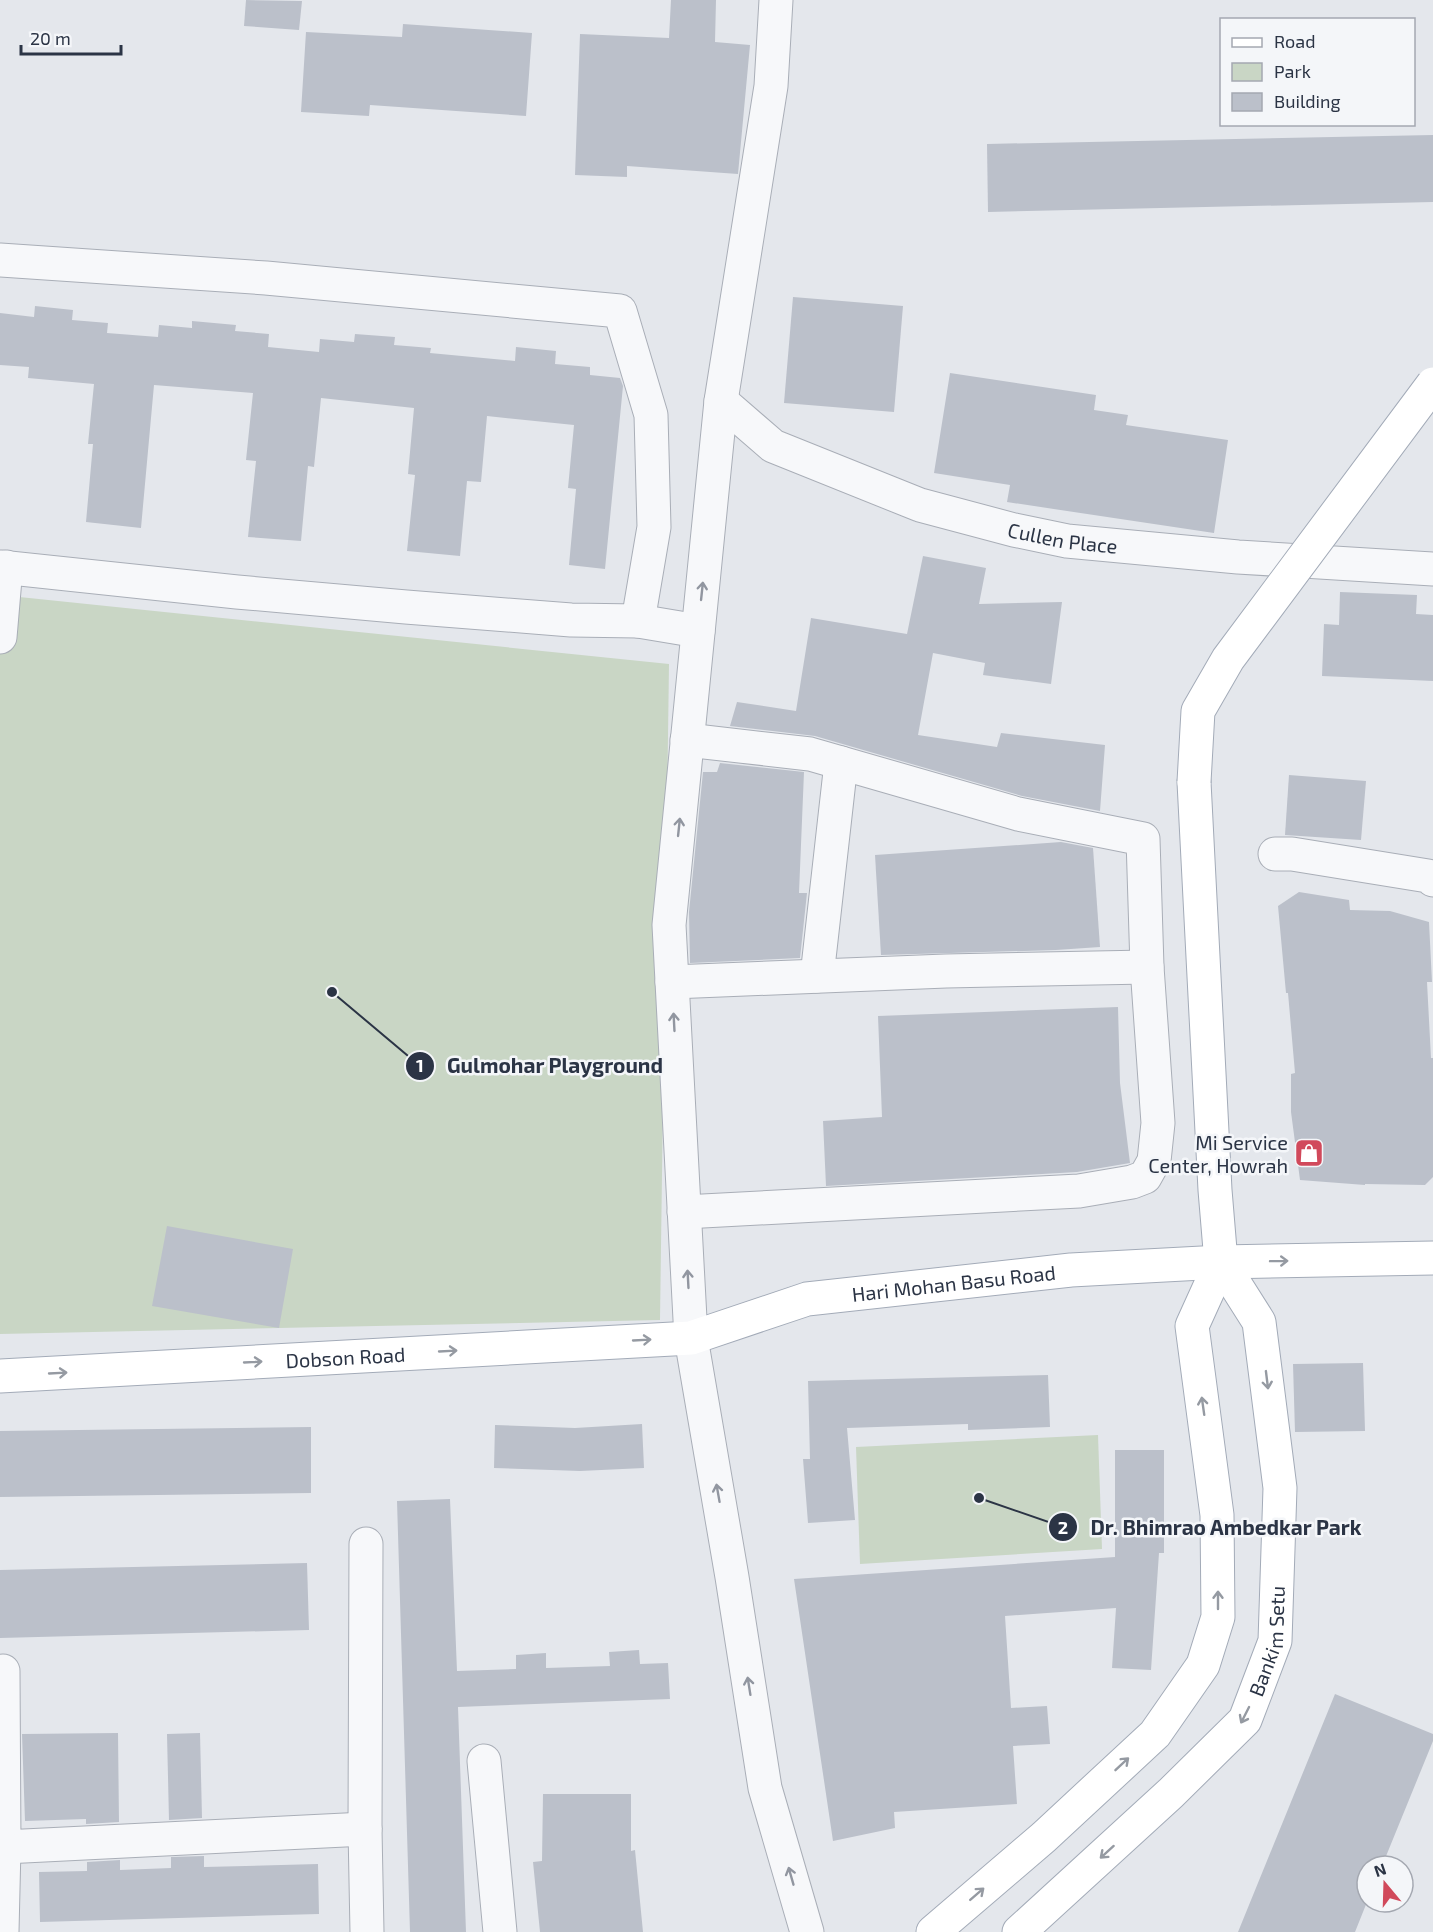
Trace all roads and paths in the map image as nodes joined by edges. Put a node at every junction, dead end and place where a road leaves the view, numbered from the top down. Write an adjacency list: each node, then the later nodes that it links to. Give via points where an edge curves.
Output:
1 (776, 0): 4 (street, via 771,86)
2 (0, 260): 7 (street, via 266,278 620,311 651,415 654,527)
3 (1433, 384): 19 (main road, bridge, via 1228,659 1198,711 1194,782)
4 (721, 402): 6 (street, Cullen Place, via 773,446 920,505 1014,530 1067,541 1238,557); 8 (street, one-way to 4)
5 (3, 567): 7 (street, via 394,606 572,620); 9 (street)
6 (1433, 569)
7 (638, 621): 8 (street)
8 (698, 631): 10 (street)
9 (0, 637)
10 (687, 740): 11 (street, via 810,754); 16 (street, one-way to 10, via 669,925)
11 (841, 763): 14 (street, via 1018,814 1143,839); 15 (street)
12 (1275, 854): 13 (street, via 1428,876)
13 (1433, 880)
14 (1148, 967): 15 (street); 17 (street, via 1158,1122 1154,1161 1144,1177 1079,1191)
15 (817, 976): 16 (street)
16 (672, 982): 17 (street, one-way to 16)
17 (684, 1212): 20 (street, one-way to 17)
18 (1433, 1258): 19 (main road, Hari Mohan Basu Road, one-way to 18)
19 (1221, 1262): 20 (main road, Hari Mohan Basu Road, via 1071,1270 807,1299); 31 (main road, one-way to 19, via 1155,1734 1203,1665 1218,1617 1217,1515 1192,1326); 32 (main road, Bankim Setu, one-way to 32, via 1259,1322 1280,1488 1275,1641 1245,1720)
20 (691, 1338): 21 (main road, Dobson Road, one-way to 20); 30 (street, one-way to 20, via 765,1788)
21 (0, 1376)
22 (366, 1544): 25 (street)
23 (3, 1671): 26 (street)
24 (484, 1761): 29 (street)
25 (365, 1829): 26 (street); 28 (street)
26 (4, 1847): 27 (street)
27 (1, 1923)
28 (367, 1932)
29 (500, 1932)
30 (807, 1932)
31 (933, 1932)
32 (1019, 1932)

